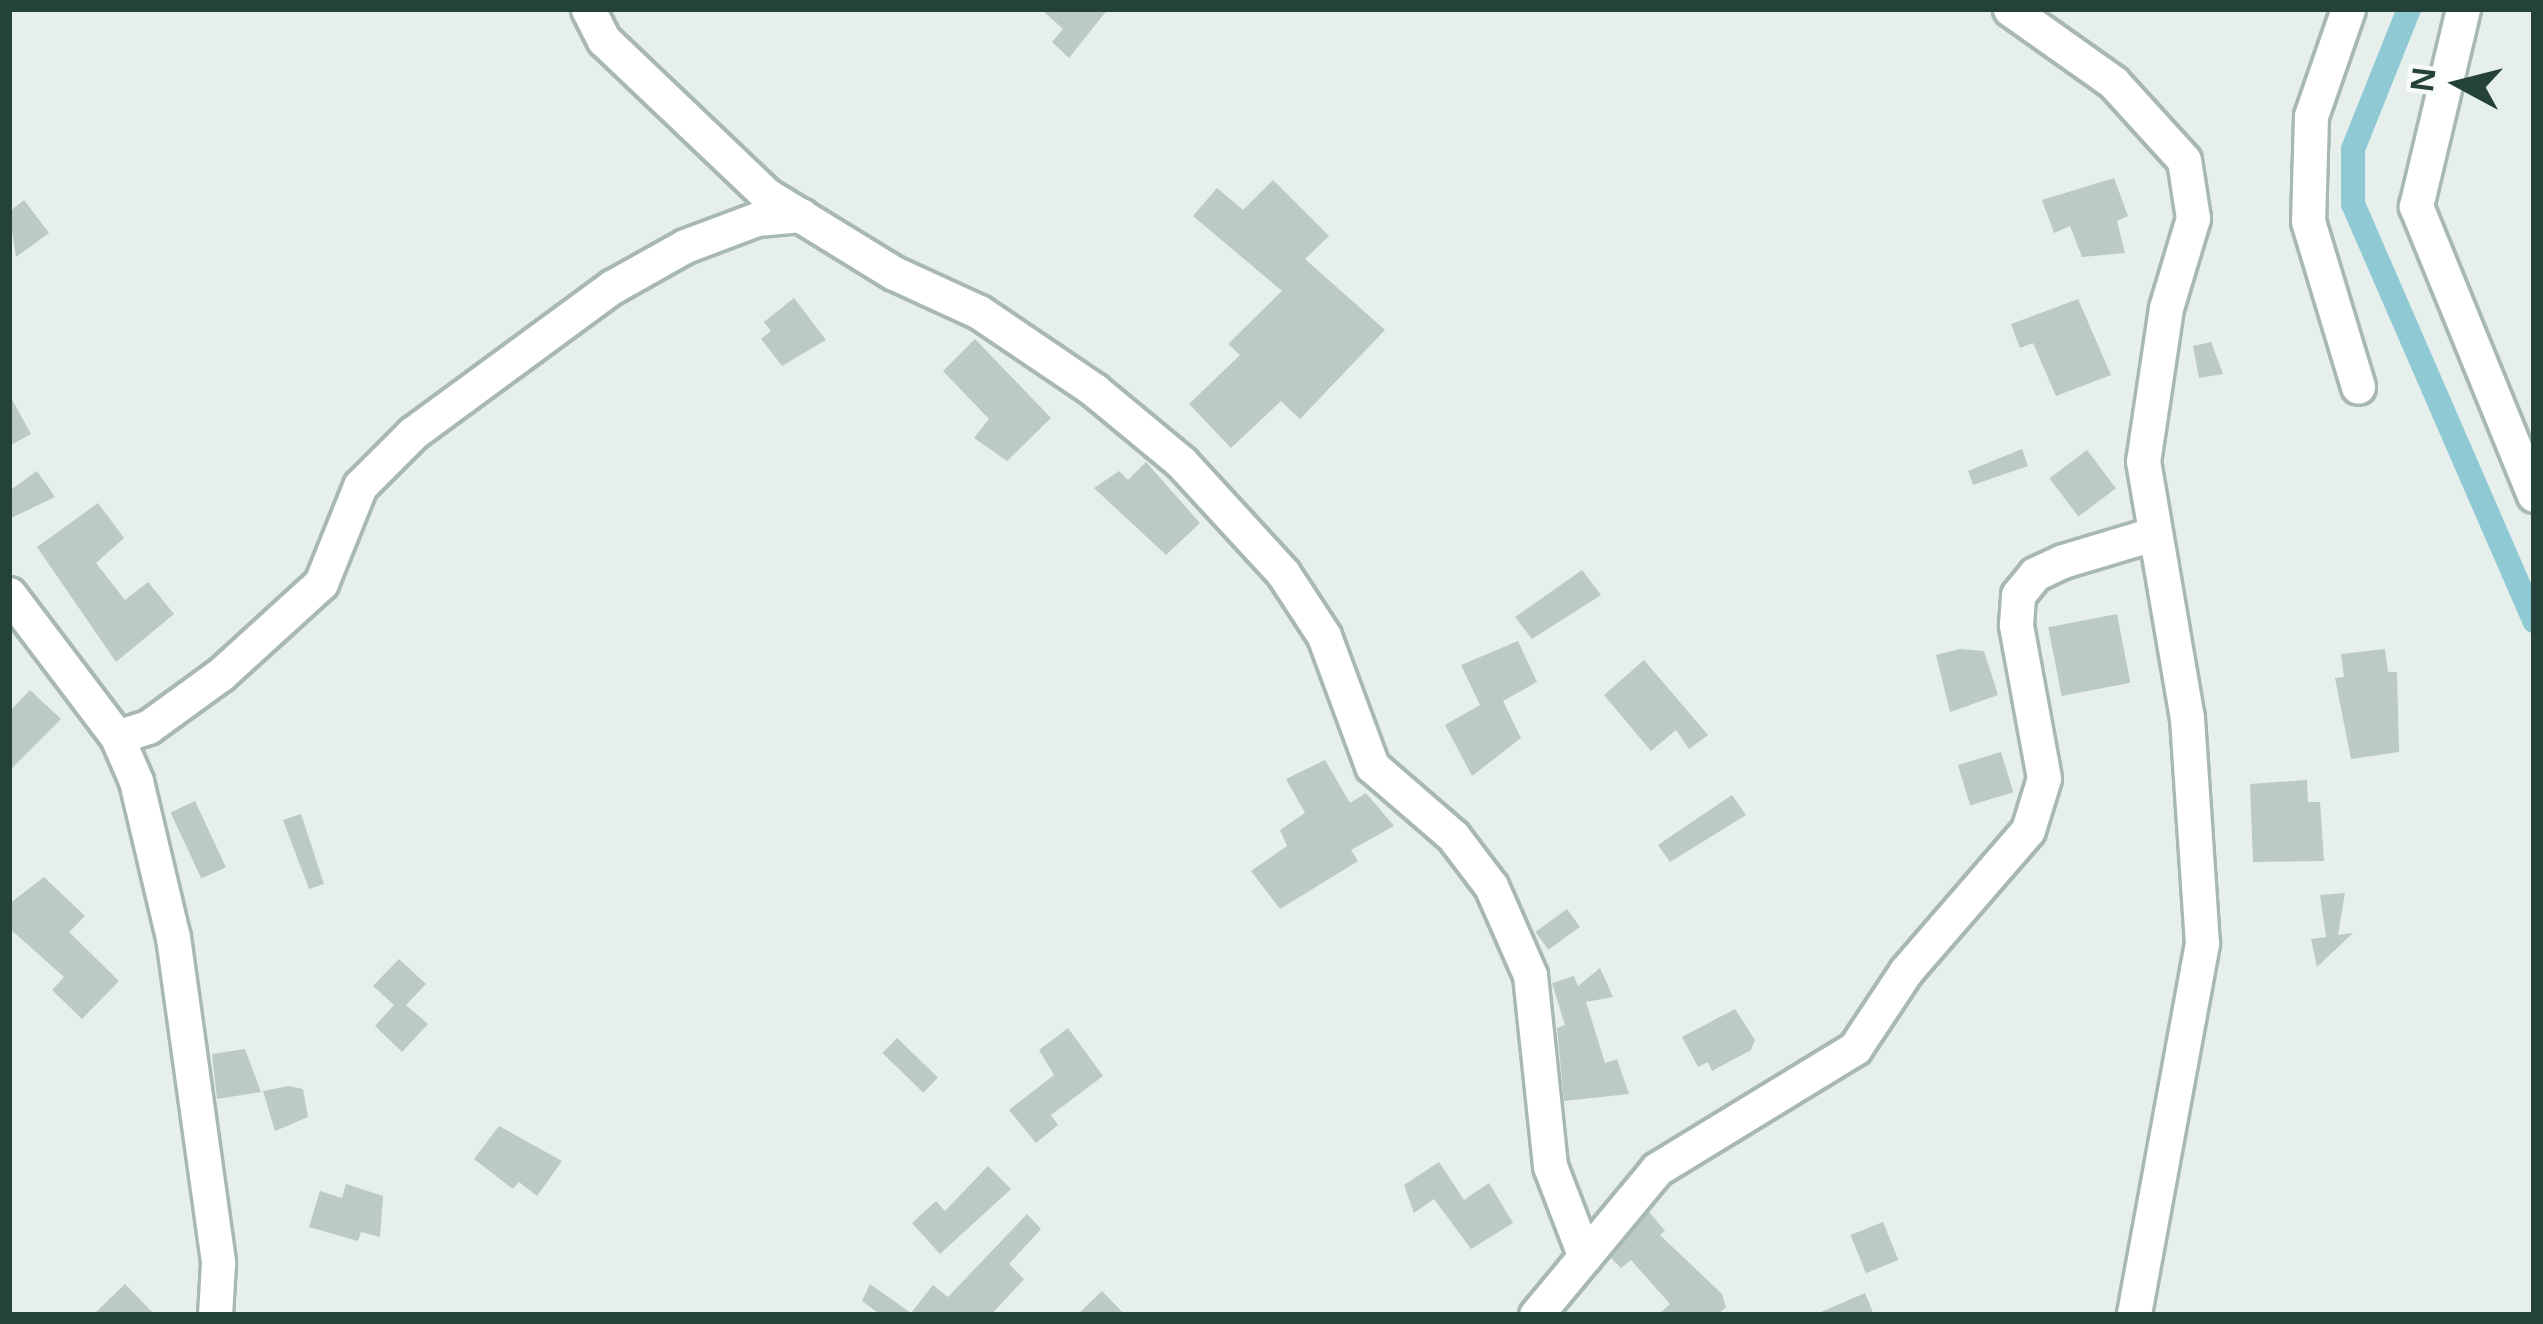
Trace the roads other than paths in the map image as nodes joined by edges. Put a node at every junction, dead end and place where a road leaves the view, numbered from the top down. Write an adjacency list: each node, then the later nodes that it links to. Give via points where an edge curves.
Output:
1 (588, 9): 5 (street, via 604,40 664,100)
2 (2010, 9): 8 (street, via 2113,82 2184,160 2193,218 2166,308 2164,358 2142,444)
3 (2348, 9): 6 (street, via 2311,116 2308,221)
4 (2463, 9): 7 (street, via 2416,206)
5 (801, 215): 10 (street, via 757,219 685,245 612,287 413,433 360,486 321,583 221,674 148,727); 11 (street, via 979,312 1094,390 1181,462 1283,573 1324,636 1372,766 1453,836 1507,921 1530,975 1544,1049 1550,1166)
6 (2358, 387)
7 (2534, 495)
8 (2153, 533): 11 (street, via 2049,568 2018,595 2016,625 2044,778 2028,830 1906,971 1855,1048 1668,1160); 14 (street, via 2187,718 2202,943)
9 (9, 594): 10 (street)
10 (117, 737): 12 (street, via 136,781 173,937 218,1263)
11 (1585, 1258): 13 (street)
12 (215, 1315)
13 (1536, 1315)
14 (2134, 1315)

